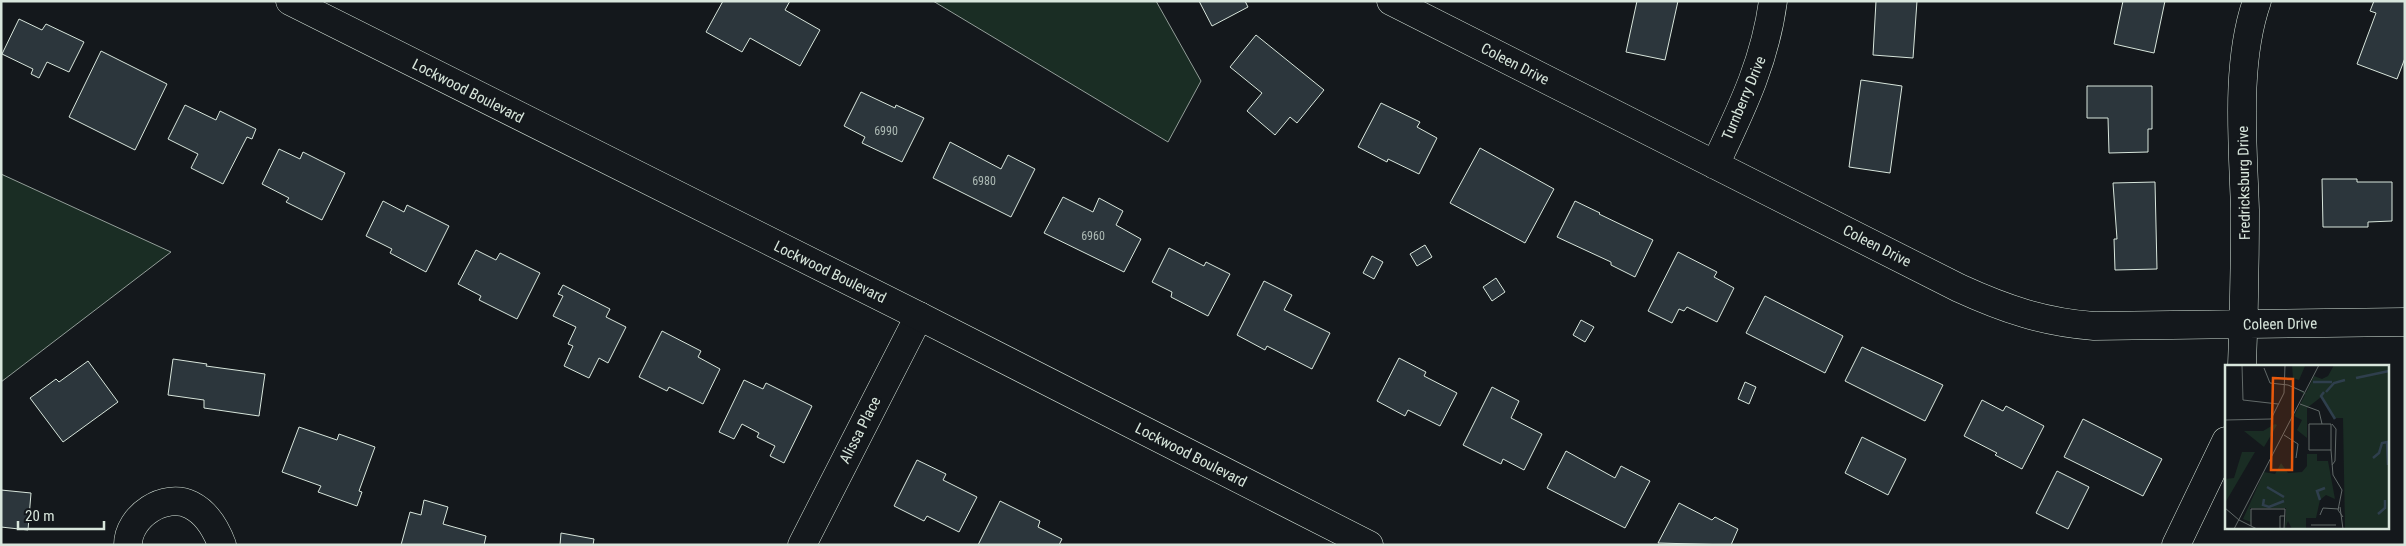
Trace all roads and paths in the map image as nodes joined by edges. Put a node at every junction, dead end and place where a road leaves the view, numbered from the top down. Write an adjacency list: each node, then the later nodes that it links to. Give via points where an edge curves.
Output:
1 (290, 1): 6 (street, Lockwood Boulevard)
2 (1391, 1): 5 (street, Coleen Drive)
3 (1773, 1): 5 (street, Turnberry Drive, via 1760,65)
4 (2257, 1): 8 (street, Fredricksburg Drive, via 2246,47 2243,97)
5 (1715, 165): 8 (street, Coleen Drive, via 1959,288 2025,315 2059,323 2094,326)
6 (919, 316): 13 (street, Alissa Place); 14 (street, Lockwood Boulevard)
7 (2405, 322): 8 (street, Coleen Drive)
8 (2243, 324): 9 (street, Fredricksburg Drive)
9 (2242, 365)
10 (2225, 443): 15 (street)
11 (128, 545): 12 (street, via 136,521 147,511 166,503 191,505 207,517)
12 (222, 545)
13 (802, 545)
14 (1369, 545)
15 (2176, 545)

